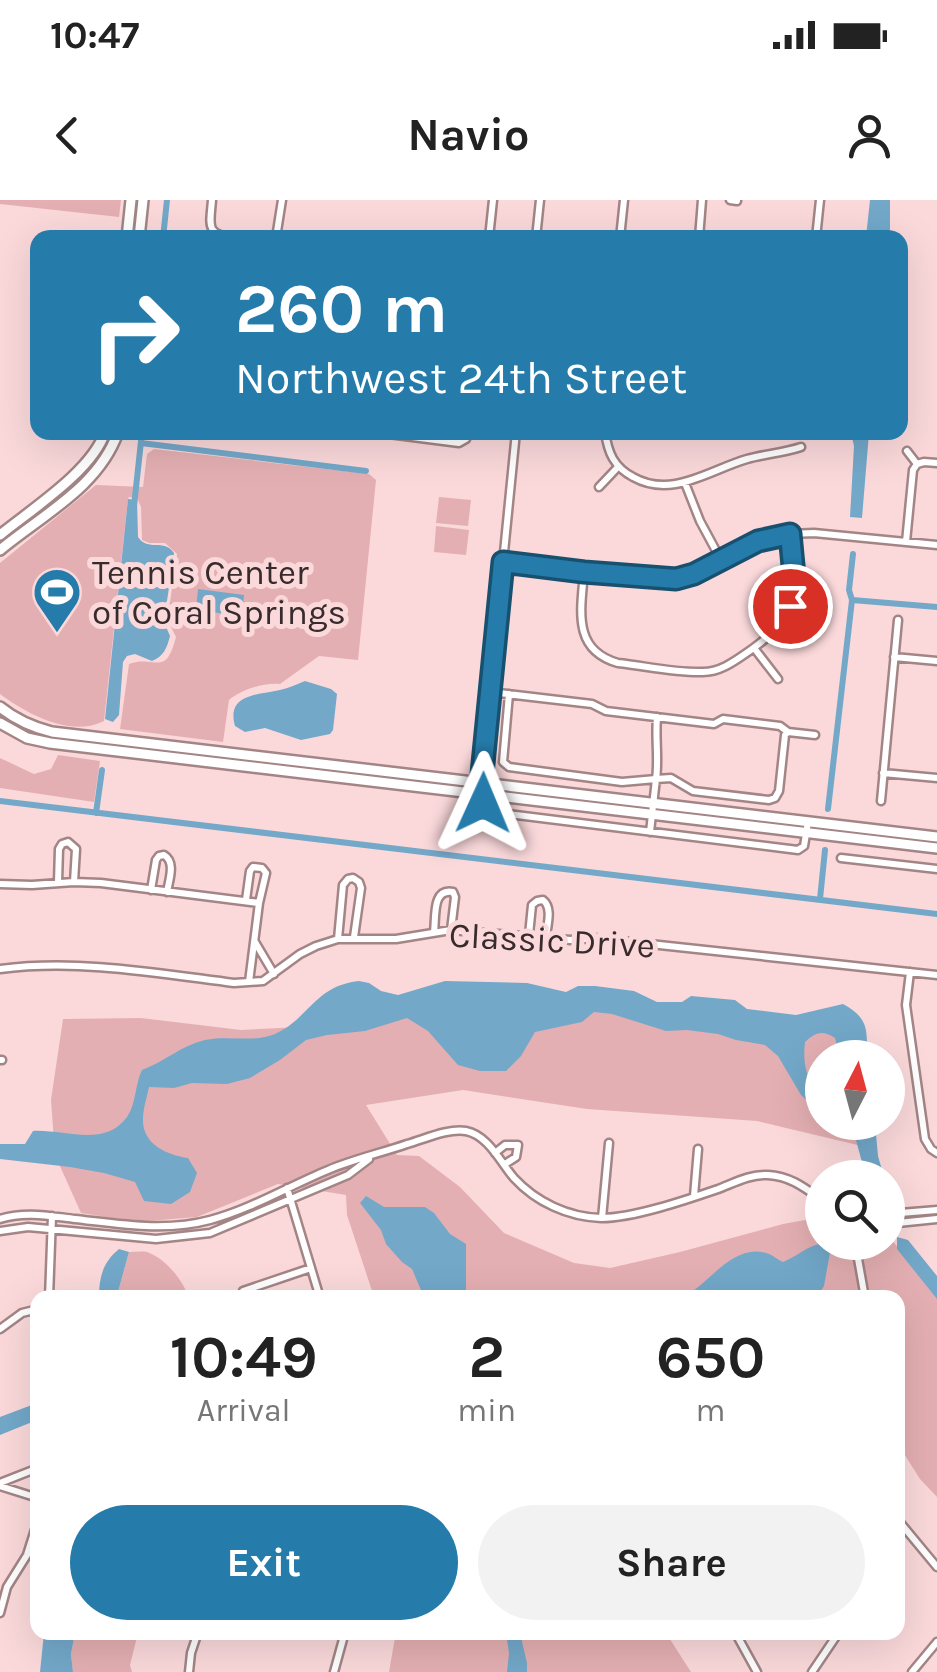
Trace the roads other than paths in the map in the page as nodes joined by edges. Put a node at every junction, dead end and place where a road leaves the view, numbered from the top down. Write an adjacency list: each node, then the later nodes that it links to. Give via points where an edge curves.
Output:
1 (131, 200): 10 (street)
2 (143, 200): 11 (street)
3 (212, 200): 12 (street)
4 (282, 200): 13 (street)
5 (493, 200): 14 (street)
6 (540, 200): 15 (street)
7 (624, 200): 16 (street)
8 (702, 200): 17 (street)
9 (820, 200): 18 (street)
10 (128, 230)
11 (140, 230)
12 (212, 230)
13 (277, 230)
14 (490, 230)
15 (537, 230)
16 (621, 230)
17 (699, 230)
18 (817, 230)
19 (102, 440): 32 (street, via 84,467)
20 (115, 440): 36 (street, via 92,477)
21 (436, 440): 22 (street)
22 (463, 440)
23 (515, 440): 38 (street)
24 (606, 440): 29 (street)
25 (801, 448): 30 (street)
26 (907, 451): 28 (street)
27 (937, 463): 28 (street)
28 (917, 464): 34 (street)
29 (618, 468): 30 (street, via 644,483); 31 (street)
30 (685, 483): 37 (street)
31 (599, 486)
32 (0, 534)
33 (790, 534): 34 (street); 37 (street); 41 (street, via 790,606 784,621)
34 (906, 542): 35 (street)
35 (937, 545)
36 (0, 550)
37 (721, 560): 39 (street, via 676,579)
38 (503, 562): 39 (street); 45 (street)
39 (584, 572): 41 (street, via 582,630 607,660 704,672)
40 (898, 620): 42 (street)
41 (754, 648): 44 (street)
42 (894, 657): 43 (street); 52 (street)
43 (937, 661)
44 (778, 680)
45 (490, 692): 46 (street); 55 (street)
46 (509, 694): 48 (street); 54 (street, via 504,765 622,782)
47 (0, 706): 55 (street, via 52,732)
48 (657, 717): 50 (street, via 714,724 723,719); 54 (street)
49 (0, 723): 55 (street, via 50,744)
50 (788, 732): 51 (street); 54 (street, via 772,799 693,791 670,778)
51 (815, 735)
52 (883, 773): 53 (street); 56 (street)
53 (937, 778)
54 (656, 779): 57 (street)
55 (481, 788): 57 (street); 59 (street, via 492,812)
56 (880, 801)
57 (652, 808): 58 (street); 59 (street)
58 (808, 827): 59 (street, via 798,850); 60 (street); 61 (street)
59 (650, 832)
60 (937, 837)
61 (937, 848)
62 (841, 858): 63 (street)
63 (937, 869)
64 (58, 882): 65 (street); 65 (street, via 59,849 68,842 76,849); 66 (street)
65 (74, 882): 67 (street)
66 (0, 884)
67 (152, 890): 68 (street); 68 (street, via 156,860 164,854 171,863)
68 (168, 892): 69 (street)
69 (246, 900): 70 (street); 70 (street, via 250,871 258,866 266,873)
70 (259, 903): 77 (street)
71 (452, 930): 72 (street, Classic Drive); 72 (street, via 455,897 448,890 438,897); 73 (street, Classic Drive)
72 (434, 932): 74 (street, Classic Drive)
73 (530, 935): 75 (street, Classic Drive); 75 (street, via 532,905 543,900 549,909)
74 (354, 937): 76 (street, Classic Drive); 76 (street, via 361,888 353,878 343,886)
75 (546, 937): 79 (street, Classic Drive)
76 (338, 939): 80 (street, Classic Drive, via 300,954)
77 (254, 941): 80 (street); 82 (street)
78 (0, 969): 82 (street, Classic Drive, via 108,967)
79 (910, 972): 81 (street, Classic Drive); 86 (street, via 906,1005 925,1138)
80 (274, 974): 82 (street, Classic Drive)
81 (937, 975)
82 (250, 982)
83 (609, 1144): 96 (street)
84 (698, 1149): 91 (street)
85 (495, 1153): 87 (street, via 466,1131); 88 (street); 88 (street, via 505,1144 518,1146)
86 (937, 1153)
87 (374, 1155): 90 (street); 92 (street, via 348,1175)
88 (505, 1164): 96 (street, via 553,1207)
89 (805, 1187): 91 (street, via 753,1176)
90 (287, 1188): 92 (street); 95 (street, via 181,1226)
91 (694, 1196): 96 (street)
92 (292, 1200): 100 (street, via 183,1238); 103 (street)
93 (937, 1210): 94 (street)
94 (905, 1213)
95 (52, 1216): 97 (street); 100 (street)
96 (602, 1218)
97 (0, 1219)
98 (937, 1220): 99 (street)
99 (905, 1223)
100 (51, 1228): 101 (street); 104 (street)
101 (0, 1231)
102 (858, 1260): 107 (street)
103 (311, 1268): 105 (street); 106 (street)
104 (49, 1290)
105 (243, 1290)
106 (318, 1290)
107 (864, 1290)
108 (30, 1311): 109 (street)
109 (0, 1328)
110 (30, 1471): 111 (street)
111 (0, 1484): 112 (street)
112 (30, 1495)
113 (905, 1528): 115 (street)
114 (30, 1545): 116 (street)
115 (937, 1567)
116 (4, 1585): 117 (street)
117 (0, 1613)
118 (195, 1640): 123 (street)
119 (343, 1640): 124 (street)
120 (739, 1640): 125 (street)
121 (833, 1640): 126 (street)
122 (937, 1642): 127 (street)
123 (189, 1672)
124 (334, 1672)
125 (757, 1672)
126 (812, 1672)
127 (912, 1672)

